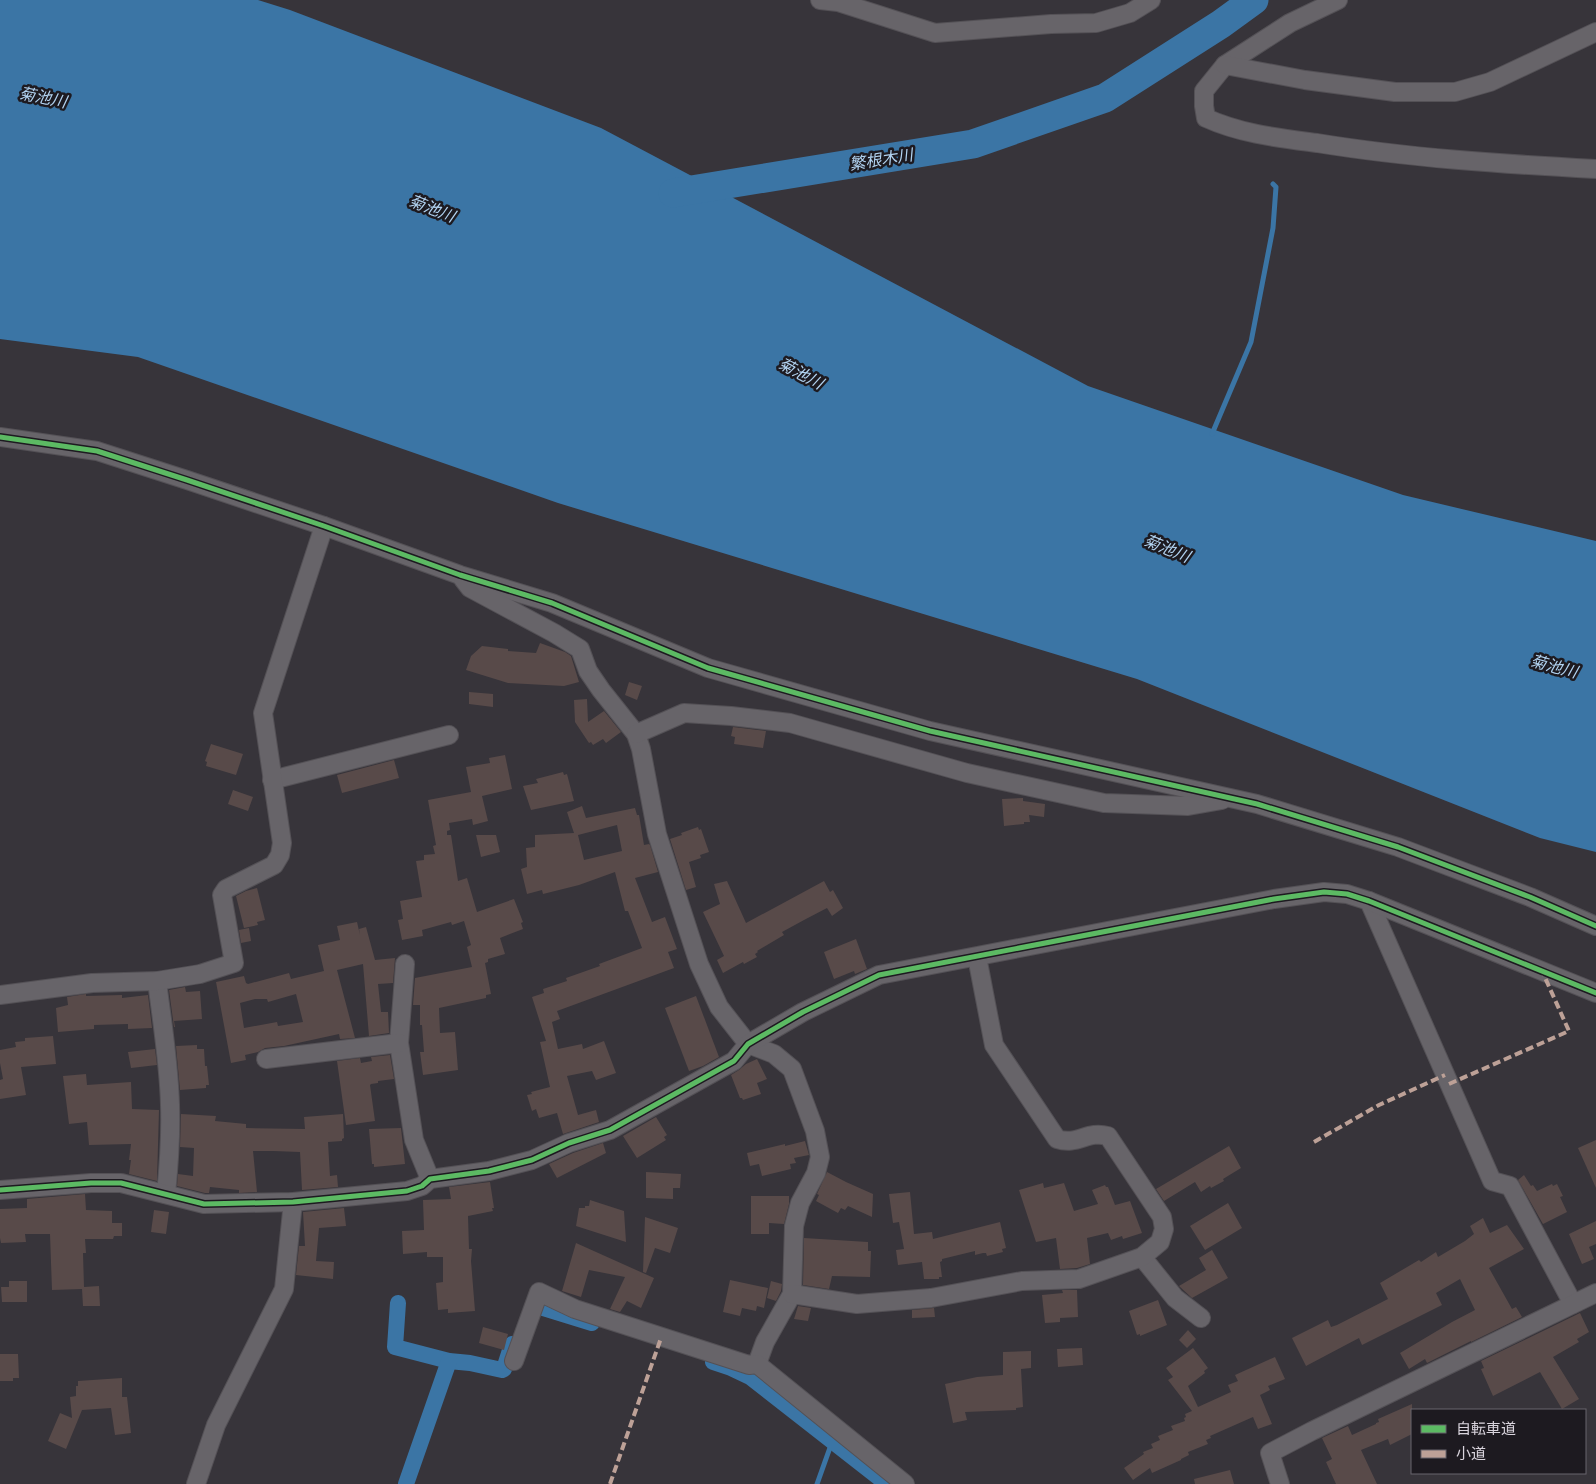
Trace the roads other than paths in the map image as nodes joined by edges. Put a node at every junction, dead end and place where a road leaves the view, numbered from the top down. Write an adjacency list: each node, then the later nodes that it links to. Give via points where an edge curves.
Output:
1 (820, 0): 2 (street, via 838,2 935,33 1096,23 1130,13)
2 (1152, 0)
3 (1338, 0): 5 (street, via 1290,23)
4 (1596, 32): 5 (street, via 1490,82 1455,92 1395,92)
5 (1224, 65): 6 (street, via 1204,91 1206,118 1223,126 1355,149)
6 (1596, 169)
7 (0, 438): 8 (street, via 97,451)
8 (324, 526): 9 (street); 12 (street, via 263,713)
9 (460, 575): 10 (street, via 470,588 580,649 600,690); 13 (street, via 552,603 708,668 930,731)
10 (636, 734): 13 (street, via 684,713 732,716 790,724 967,773 1104,803 1188,806); 22 (street, via 657,834 699,964 719,1007)
11 (449, 735): 12 (street)
12 (272, 780): 18 (street, via 282,843 280,854 274,865 226,889 222,895 234,963 200,974)
13 (1231, 798): 15 (street, via 1398,847)
14 (1369, 901): 16 (street, via 1324,892 1274,899); 19 (street); 31 (street, via 1492,1181 1510,1186)
15 (1596, 926)
16 (977, 957): 22 (street, via 879,975 803,1012); 28 (street, via 994,1045 1058,1139 1068,1142 1098,1133 1108,1136 1162,1217 1164,1229 1160,1242)
17 (404, 964): 21 (street)
18 (157, 981): 20 (street, via 92,983); 26 (street, via 170,1104)
19 (1596, 993)
20 (0, 995)
21 (399, 1043): 23 (street); 24 (street, via 414,1140)
22 (748, 1044): 24 (street, via 734,1061 610,1130 569,1143 532,1160 489,1171); 30 (street, via 774,1054 792,1069 815,1131 820,1157 794,1226)
23 (266, 1059)
24 (430, 1179): 27 (street, via 422,1186 407,1190)
25 (0, 1190): 26 (street, via 121,1183)
26 (166, 1194): 27 (street, via 204,1204)
27 (293, 1202): 35 (street, via 284,1289 216,1425)
28 (1142, 1257): 30 (street, via 1079,1278 1022,1281 931,1298 857,1304); 32 (street, via 1175,1298)
29 (1596, 1293): 31 (street)
30 (792, 1294): 34 (street, via 765,1342)
31 (1573, 1304): 37 (street, via 1270,1453)
32 (1201, 1318)
33 (514, 1361): 34 (street, via 539,1292 574,1309 661,1338 749,1365)
34 (758, 1364): 36 (street)
35 (196, 1484)
36 (905, 1484)
37 (1280, 1484)

